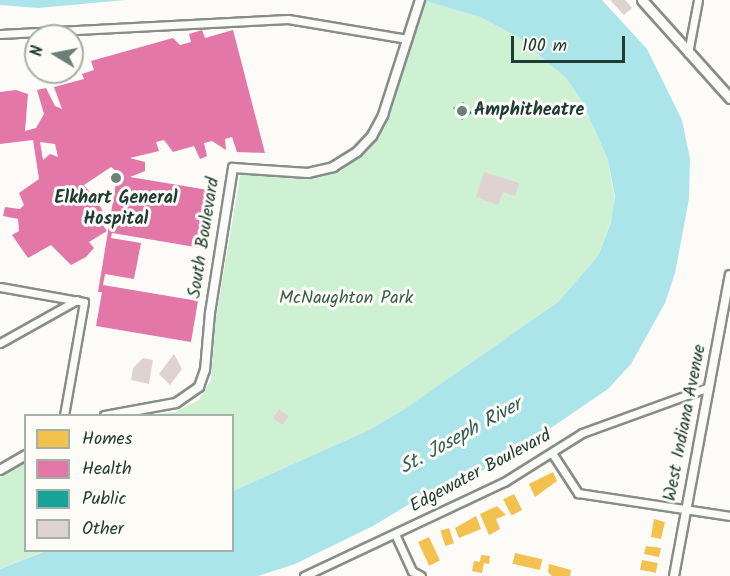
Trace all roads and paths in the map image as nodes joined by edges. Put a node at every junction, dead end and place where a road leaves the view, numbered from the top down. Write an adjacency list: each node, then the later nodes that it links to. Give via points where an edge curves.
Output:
1 (420, 0): 5 (street)
2 (642, 0): 6 (main road)
3 (698, 0): 6 (street)
4 (0, 34): 5 (street, via 288,19)
5 (407, 39): 14 (street, South Boulevard, via 377,128 346,161 308,173 233,168 205,370 199,387 176,403)
6 (688, 53): 7 (main road)
7 (730, 98)
8 (730, 275): 12 (street, West Indiana Avenue)
9 (0, 287): 10 (street)
10 (80, 301): 11 (street); 13 (street)
11 (0, 343)
12 (709, 387): 15 (street, Edgewater Boulevard, via 582,433); 18 (street, West Indiana Avenue)
13 (64, 414)
14 (116, 414)
15 (552, 453): 18 (street, via 578,493); 20 (street, Edgewater Boulevard, via 504,482)
16 (24, 456): 17 (street)
17 (0, 471)
18 (686, 508): 19 (street); 23 (street, West Indiana Avenue)
19 (730, 516)
20 (395, 534): 21 (street, Edgewater Boulevard); 22 (street, via 412,571)
21 (303, 576)
22 (422, 576)
23 (674, 576)

